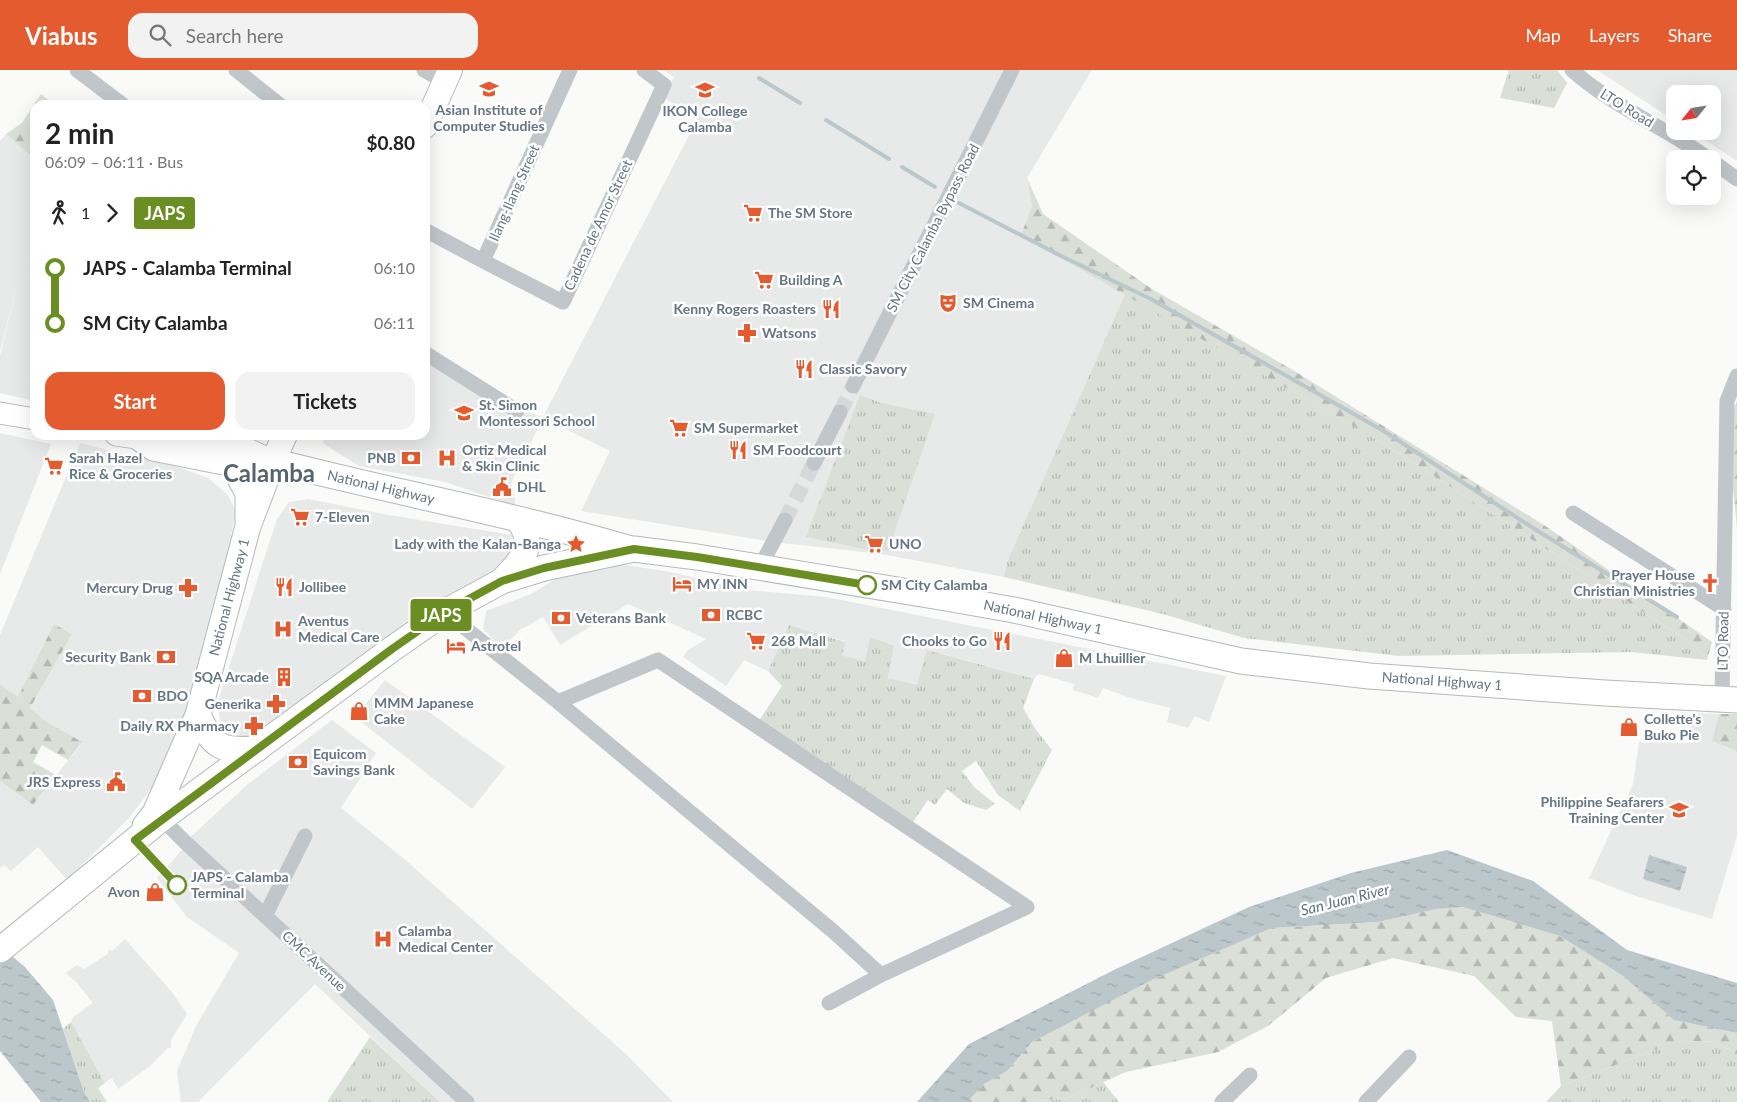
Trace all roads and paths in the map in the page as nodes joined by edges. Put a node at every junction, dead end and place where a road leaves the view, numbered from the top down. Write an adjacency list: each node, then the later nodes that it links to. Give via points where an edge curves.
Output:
1 (77, 70): 9 (street)
2 (236, 70): 10 (street)
3 (424, 70): 8 (street)
4 (570, 70): 16 (street, Ilang-Ilang Street)
5 (644, 70): 16 (street, Cadena de Amor Street, via 664,85 563,302)
6 (1012, 70): 19 (street, SM City Calamba Bypass Road)
7 (1572, 70): 12 (street, LTO Road, via 1607,96)
8 (448, 76): 11 (main road)
9 (116, 100)
10 (274, 100)
11 (430, 115)
12 (1697, 150)
13 (1721, 167): 14 (street)
14 (1737, 179)
15 (430, 233): 16 (street, Cadena de Amor Street)
16 (483, 261)
17 (430, 357): 20 (street)
18 (1737, 376): 39 (street, LTO Road, via 1727,401)
19 (853, 386)
20 (517, 411)
21 (840, 412): 28 (street)
22 (0, 413): 23 (main road)
23 (30, 419)
24 (139, 440): 29 (main road, via 153,450)
25 (187, 440): 27 (main road, via 250,450)
26 (283, 440): 27 (main road)
27 (273, 461): 29 (main road); 31 (highway, National Highway); 34 (highway, National Highway 1)
28 (814, 463)
29 (233, 466): 34 (highway, via 248,493)
30 (1573, 513): 39 (street)
31 (518, 519): 33 (highway, National Highway); 38 (highway, via 528,538 527,548 522,559)
32 (785, 520): 36 (street)
33 (545, 524): 35 (highway, National Highway); 37 (highway, via 538,548)
34 (248, 526): 43 (highway, National Highway 1)
35 (634, 549): 36 (highway, National Highway 1); 37 (highway, National Highway 1)
36 (760, 567): 41 (highway, National Highway 1, via 1014,610 1241,661 1398,678)
37 (544, 568): 38 (highway, National Highway 1)
38 (502, 581): 40 (highway, National Highway 1)
39 (1724, 609): 41 (street, LTO Road)
40 (445, 612): 42 (street); 44 (highway, National Highway 1)
41 (1730, 699)
42 (558, 702): 49 (street, via 834,932); 49 (street, via 658,660 1027,907)
43 (198, 715): 44 (highway, via 206,734 218,745 231,751); 45 (highway, National Highway 1)
44 (258, 749): 45 (highway, National Highway 1)
45 (158, 816): 47 (street, CMC Avenue); 48 (highway, National Highway 1, via 135,840)
46 (305, 836): 47 (street)
47 (265, 916): 53 (street, CMC Avenue)
48 (0, 950)
49 (880, 975): 50 (street)
50 (829, 1003)
51 (1409, 1057): 55 (street)
52 (1250, 1075): 54 (street)
53 (467, 1102)
54 (1222, 1102)
55 (1366, 1102)

